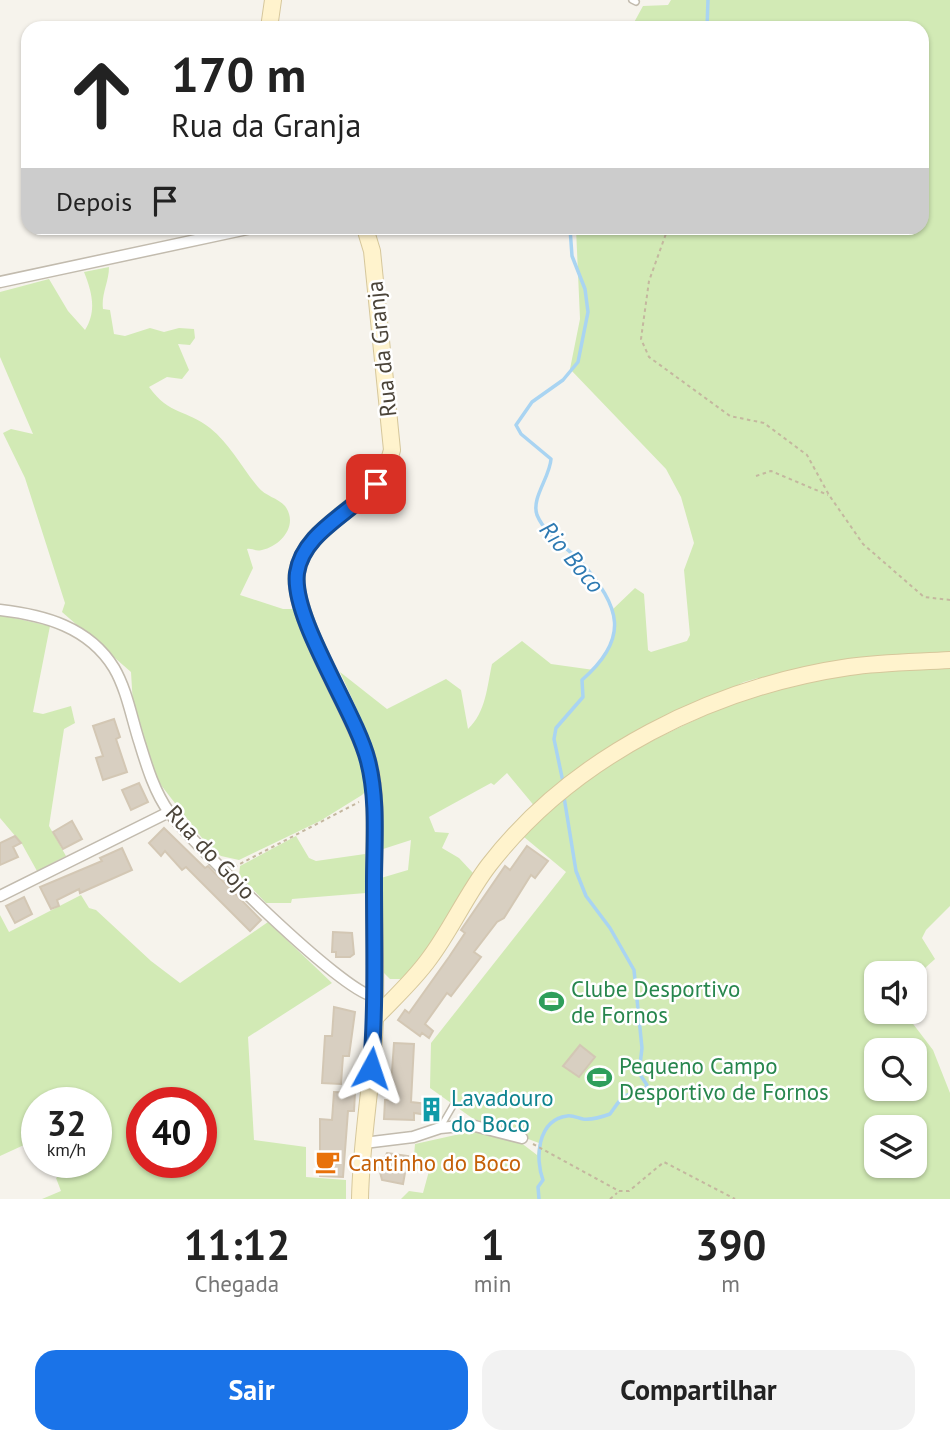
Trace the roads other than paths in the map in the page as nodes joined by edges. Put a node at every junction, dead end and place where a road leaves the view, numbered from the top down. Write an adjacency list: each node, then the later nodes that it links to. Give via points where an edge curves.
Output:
1 (273, 0): 2 (street)
2 (270, 21)
3 (219, 235): 5 (street)
4 (367, 235): 11 (street, Rua da Granja, via 392,450 387,470 365,498 310,542 297,572 297,586 300,603 368,758 374,798)
5 (0, 282)
6 (0, 610): 8 (street, Rua do Gojo, via 49,617 81,635 113,666 148,772)
7 (950, 660): 10 (street, via 851,666 750,688 651,733 571,783 490,864 430,959)
8 (169, 812): 9 (street); 11 (street, Rua do Gojo, via 323,964 357,991)
9 (0, 896)
10 (405, 986): 11 (street); 12 (street)
11 (374, 996): 12 (street, Rua da Granja)
12 (375, 1018): 16 (street, Rua da Granja)
13 (454, 1104): 14 (lane)
14 (440, 1128): 15 (street, via 471,1125); 16 (street, via 413,1138)
15 (527, 1141)
16 (364, 1143): 17 (street, Rua da Granja)
17 (360, 1199)

